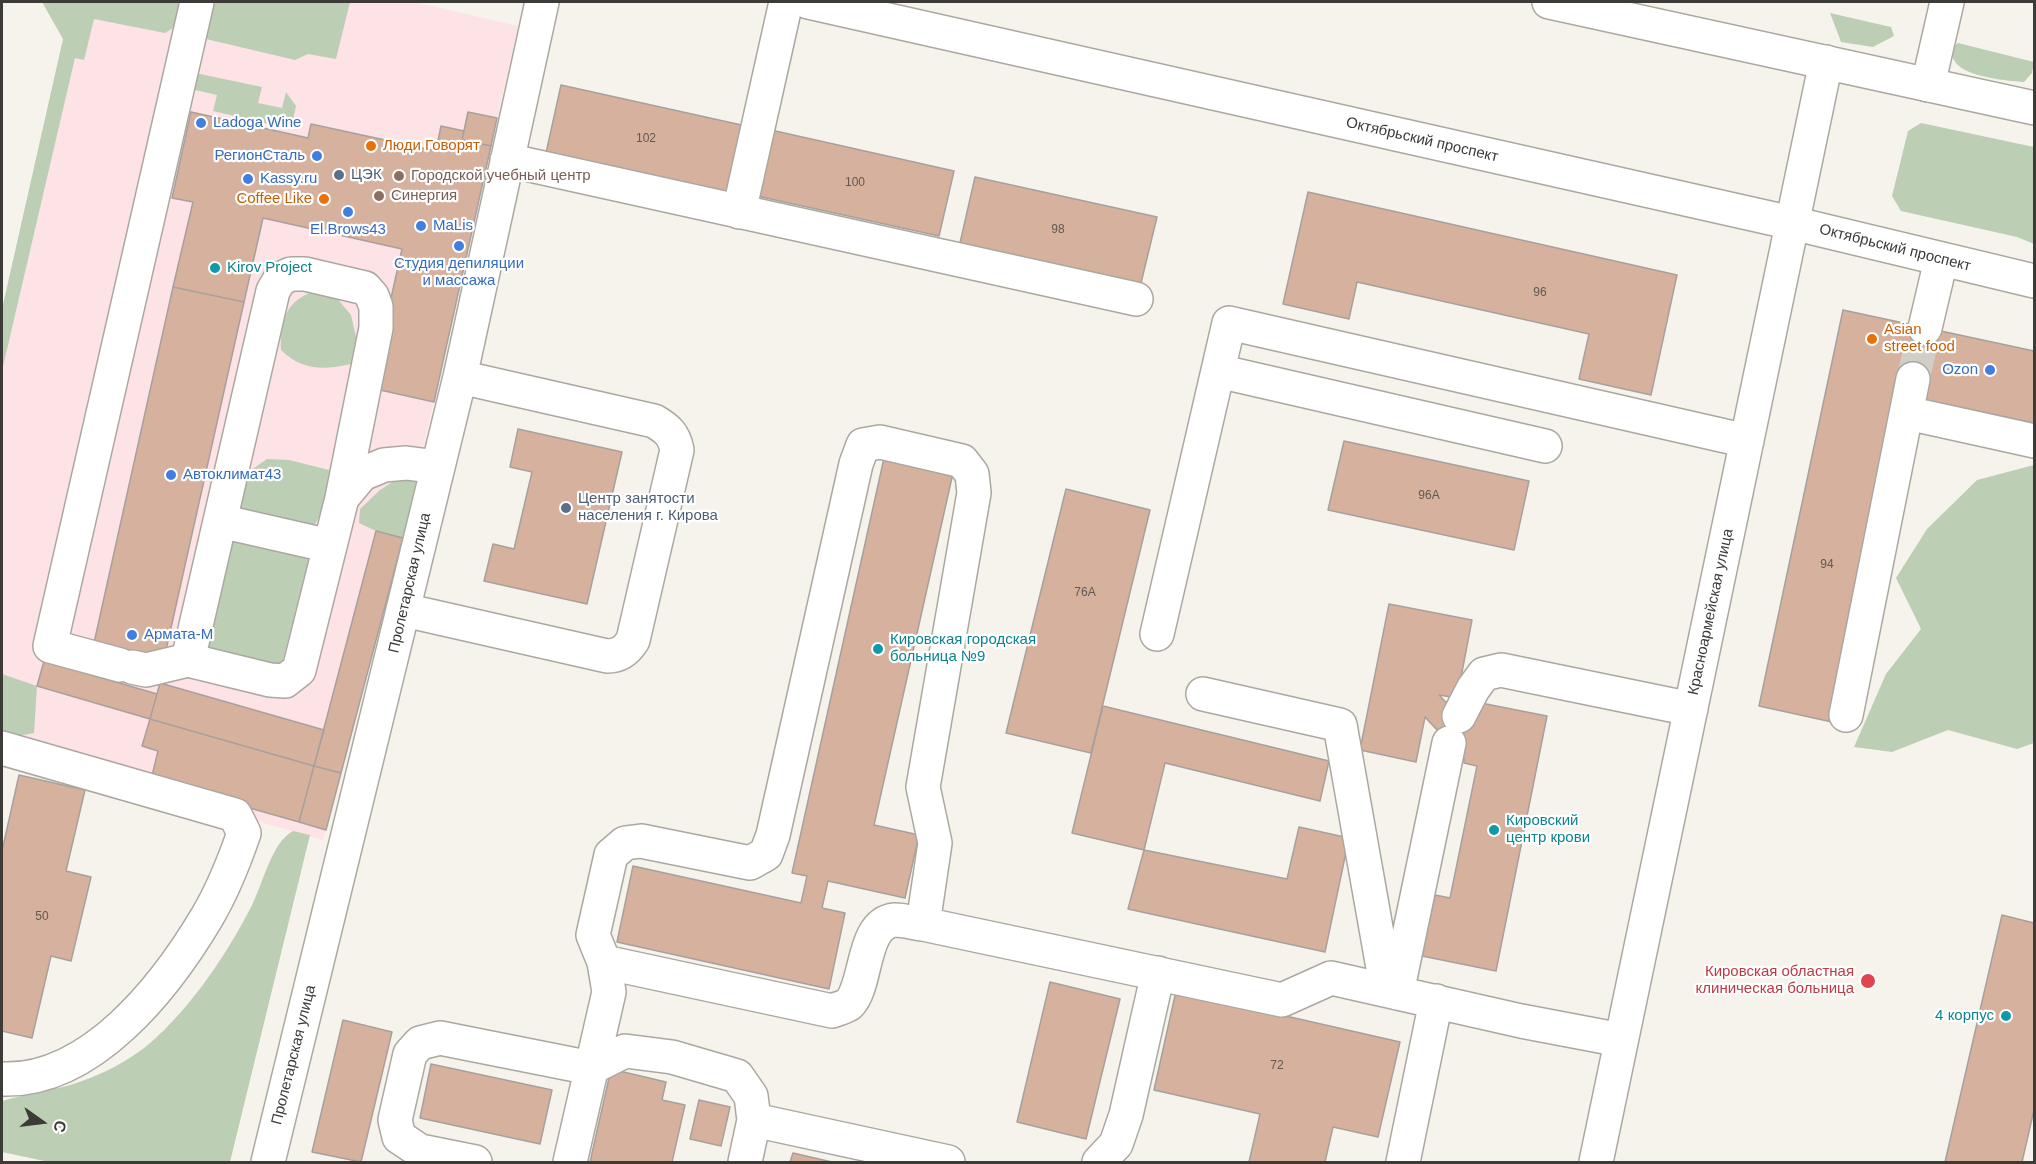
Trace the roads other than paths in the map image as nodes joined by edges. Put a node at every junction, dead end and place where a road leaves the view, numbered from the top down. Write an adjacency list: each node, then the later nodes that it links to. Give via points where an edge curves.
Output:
1 (197, 2): 30 (street, via 50,646 146,670)
2 (542, 2): 10 (street, Пролетарская улица)
3 (786, 2): 11 (street)
4 (808, 2): 12 (street, Октябрьский проспект)
5 (1549, 2): 7 (street)
6 (1947, 2): 8 (street)
7 (1826, 62): 8 (street); 12 (street, Красноармейская улица)
8 (1928, 85): 9 (street)
9 (2034, 108)
10 (507, 160): 11 (street); 18 (street, Пролетарская улица)
11 (739, 212): 15 (street)
12 (1792, 223): 13 (street, Октябрьский проспект); 21 (street, Красноармейская улица)
13 (1941, 260): 14 (street, Октябрьский проспект); 16 (street)
14 (2034, 281)
15 (1136, 299)
16 (1926, 328)
17 (1218, 371): 21 (street, via 1229,323); 23 (street); 29 (street)
18 (460, 377): 24 (street, Пролетарская улица); 28 (street, via 654,421 674,437 677,450 633,640 622,653 607,656)
19 (1913, 379): 20 (street)
20 (1907, 413): 22 (street); 33 (street)
21 (1747, 441): 32 (street, Красноармейская улица)
22 (2034, 441)
23 (1545, 446)
24 (438, 467): 25 (street, via 406,462 384,465 362,474); 28 (street, Пролетарская улица)
25 (342, 498): 26 (street, via 376,328 376,307 365,288 291,274 280,279 273,291); 27 (street)
26 (220, 521): 27 (street); 30 (street)
27 (330, 546): 30 (street, via 299,670 285,681 270,680)
28 (404, 610): 44 (street, Пролетарская улица)
29 (1157, 634)
30 (188, 660)
31 (1203, 694): 38 (street, via 1340,725)
32 (1691, 709): 38 (street, via 1501,670 1484,674 1454,729); 40 (street, Красноармейская улица)
33 (1846, 715)
34 (2, 748): 42 (street, via 236,815 244,833 231,870 207,917 165,979 135,1012 74,1062 44,1074)
35 (923, 924): 36 (street, via 893,920 880,928 870,943 849,1004 832,1011); 36 (street, via 935,843 923,787 974,493 972,474 962,461 879,442 863,445 856,464 774,835 766,854 750,863 641,841 624,843 610,855 593,935); 37 (street)
36 (604, 962): 41 (street, via 609,992)
37 (1158, 973): 38 (street, via 1282,1000 1331,978); 49 (street, via 1126,1115 1116,1144)
38 (1392, 991): 39 (street)
39 (1436, 1001): 40 (street); 50 (street)
40 (1622, 1040): 51 (street, Красноармейская улица)
41 (591, 1068): 43 (street, via 625,1051 672,1057 736,1076 751,1096); 45 (street, via 440,1038 420,1043 410,1054 394,1120 399,1137 420,1151); 46 (street)
42 (2, 1078)
43 (754, 1120): 47 (street); 48 (street)
44 (268, 1162)
45 (476, 1162)
46 (570, 1162)
47 (745, 1162)
48 (948, 1162)
49 (1099, 1162)
50 (1403, 1162)
51 (1596, 1162)

